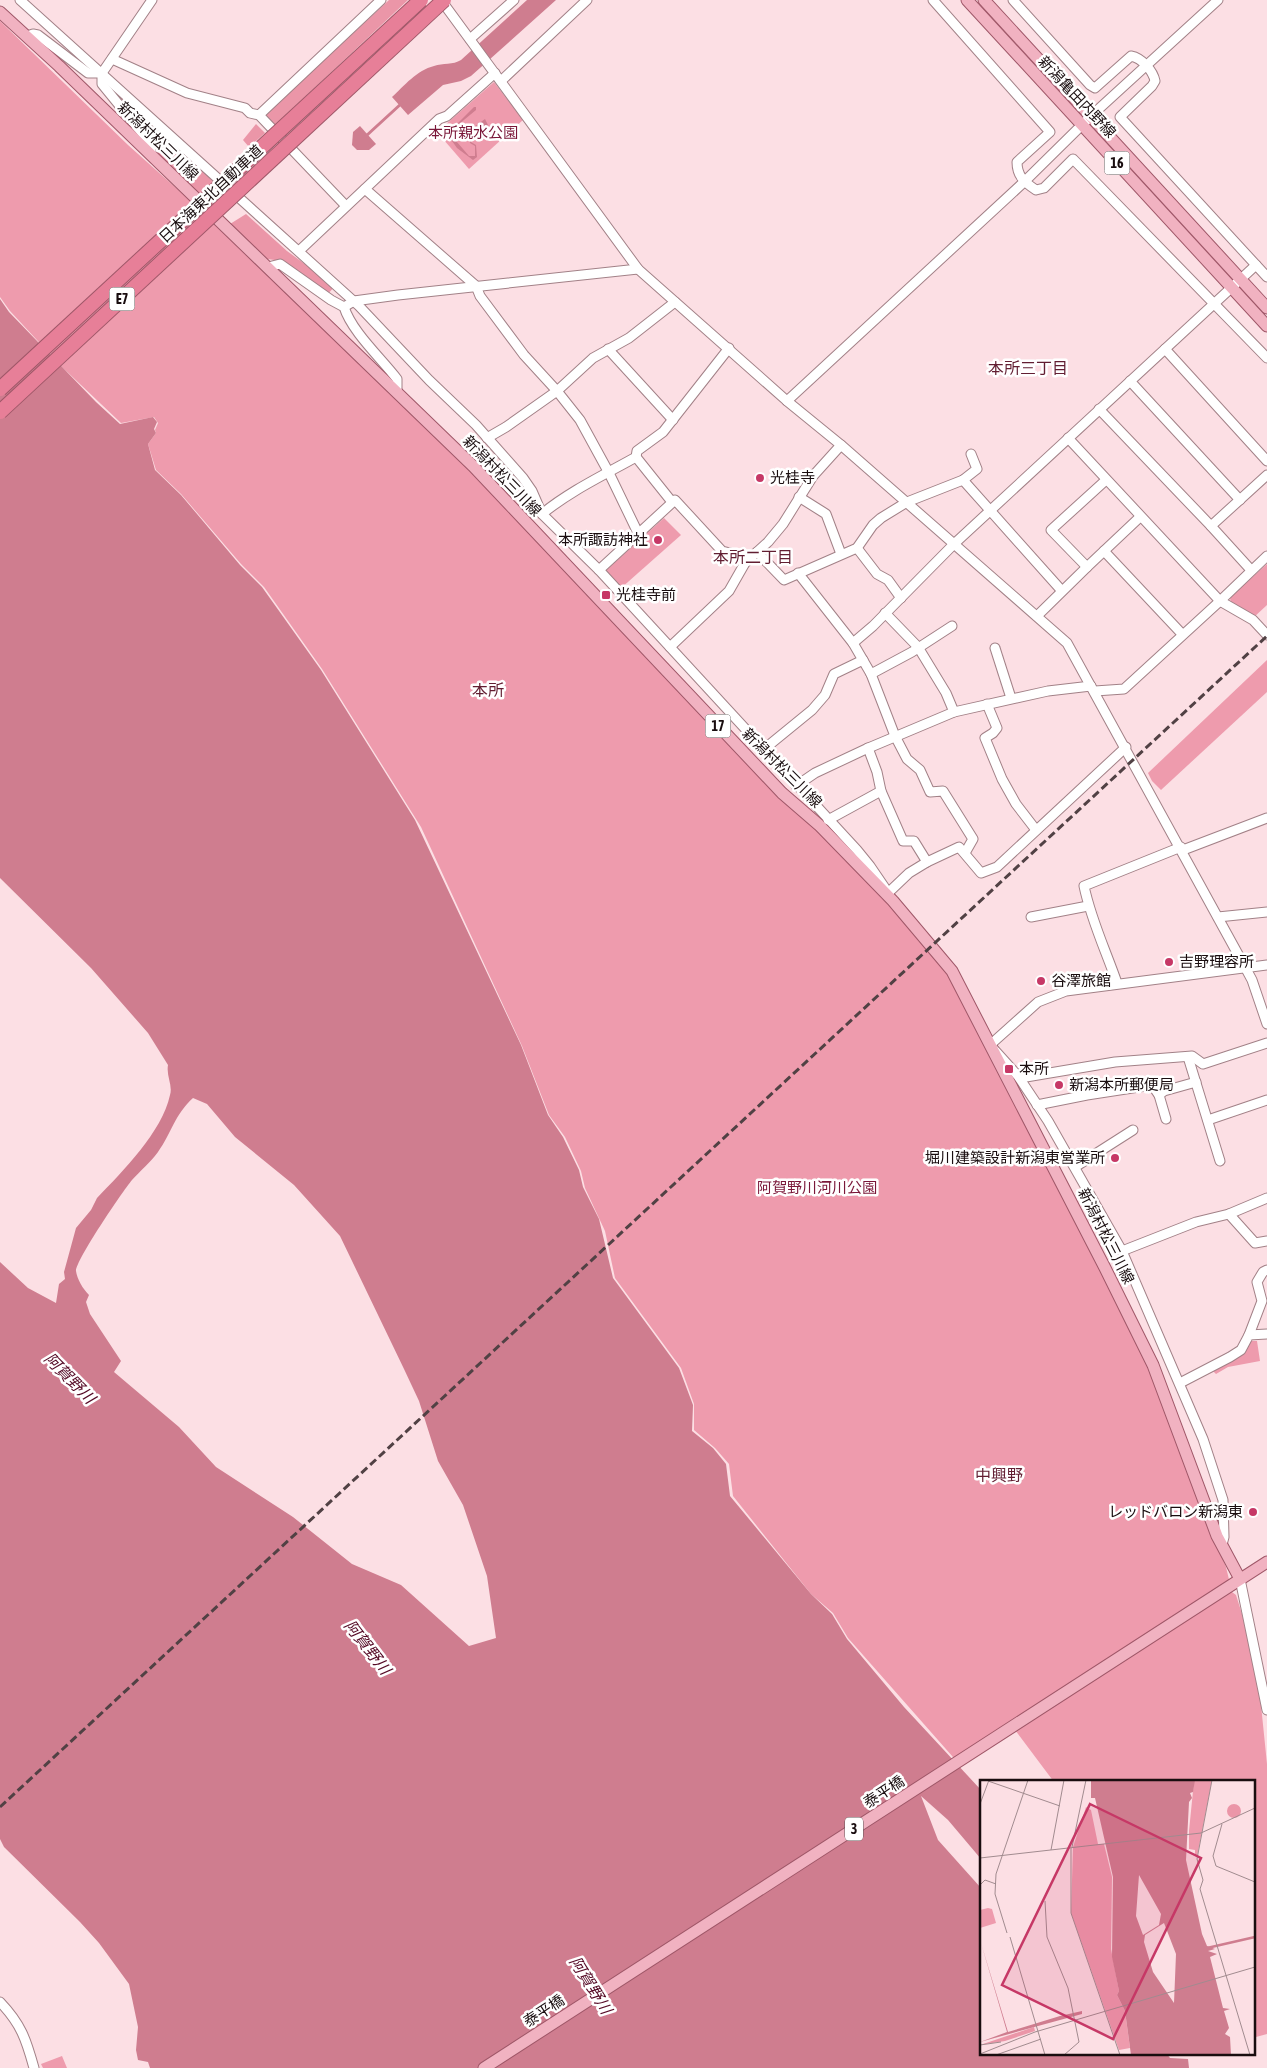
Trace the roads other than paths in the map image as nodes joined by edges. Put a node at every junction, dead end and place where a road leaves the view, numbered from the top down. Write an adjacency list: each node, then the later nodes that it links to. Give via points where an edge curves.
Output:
1 (20, 0): 19 (street)
2 (152, 0): 17 (street)
3 (381, 0): 22 (street)
4 (421, 0): 47 (highway, 日本海東北自動車道 / E7, bridge)
5 (441, 0): 16 (street)
6 (444, 0): 52 (highway, 日本海東北自動車道 / E7, bridge)
7 (514, 0): 16 (street)
8 (587, 0): 21 (street)
9 (933, 0): 25 (street, via 1050,132 1017,162)
10 (967, 0): 23 (main road, 新潟亀田内野線 / 16)
11 (984, 0): 23 (main road, 新潟亀田内野線 / 16)
12 (1013, 0): 18 (street, via 1090,86 1094,88 1132,56)
13 (1218, 0): 18 (street)
14 (0, 12): 15 (main road, 新潟村松三川線 / 17)
15 (27, 36): 19 (street, via 38,35 88,73); 24 (main road, 新潟村松三川線 / 17)
16 (470, 39): 20 (street)
17 (112, 59): 19 (street); 22 (street, via 186,93 245,108)
18 (1146, 67): 23 (street); 29 (street, via 1155,81 1120,117)
19 (102, 73): 24 (street, via 102,84 150,144); 28 (street)
20 (495, 73): 21 (street); 26 (street, via 447,116 438,119)
21 (501, 81): 31 (street)
22 (259, 115): 27 (street)
23 (1086, 120): 25 (street); 33 (main road, 新潟亀田内野線 / 16); 35 (main road, 新潟亀田内野線 / 16)
24 (151, 154): 30 (main road, 新潟村松三川線 / 17)
25 (1024, 182): 38 (street, via 1036,190 1044,188 1073,159); 50 (street)
26 (365, 189): 27 (street); 34 (street)
27 (346, 206): 28 (street)
28 (299, 251): 36 (street)
29 (1256, 265): 32 (street); 33 (street)
30 (268, 268): 39 (street, via 280,264); 49 (main road, 新潟村松三川線 / 17)
31 (638, 269): 34 (street); 37 (street)
32 (1267, 277)
33 (1240, 280): 35 (street); 40 (main road, 新潟亀田内野線 / 16)
34 (476, 286): 36 (street); 48 (street, via 524,355)
35 (1232, 288): 38 (street); 41 (main road, 新潟亀田内野線 / 16)
36 (354, 301): 39 (street); 54 (street)
37 (676, 302): 42 (street); 43 (street, via 629,338)
38 (1212, 303): 44 (street); 45 (street)
39 (344, 307): 49 (street, via 397,379)
40 (1267, 308)
41 (1267, 326)
42 (729, 348): 50 (street); 53 (street)
43 (608, 349): 48 (street, via 593,358); 53 (street)
44 (1164, 349): 46 (street); 59 (street)
45 (1267, 358)
46 (1130, 381): 51 (street); 65 (street)
47 (0, 389)
48 (557, 391): 54 (street); 60 (street, via 580,420)
49 (396, 392): 114 (main road, 新潟村松三川線 / 17, via 473,466 782,793)
50 (787, 401): 56 (street)
51 (1099, 409): 55 (street); 71 (street)
52 (0, 412)
53 (673, 420): 58 (street, via 663,432 637,451)
54 (487, 438): 69 (street, via 523,478)
55 (1068, 438): 63 (street); 68 (street)
56 (841, 445): 64 (street); 67 (street)
57 (970, 454): 62 (street, via 977,469)
58 (636, 457): 60 (street); 66 (street)
59 (1267, 462)
60 (609, 473): 69 (street, via 571,493); 72 (street)
61 (1267, 476): 65 (street)
62 (963, 480): 67 (street); 68 (street)
63 (1106, 480): 70 (street); 80 (street, via 1051,530)
64 (799, 497): 76 (street, via 783,524); 77 (street, via 826,514)
65 (1240, 500): 71 (street)
66 (672, 502): 72 (street); 79 (street, via 674,500 722,551 734,554)
67 (907, 502): 73 (street); 74 (street, via 873,525)
68 (991, 510): 73 (street); 84 (street)
69 (542, 514): 81 (street)
70 (1140, 517): 75 (street); 86 (street)
71 (1211, 526): 82 (street)
72 (638, 533): 81 (street)
73 (954, 544): 85 (street); 88 (street)
74 (857, 548): 77 (street); 85 (street)
75 (1104, 551): 80 (street); 90 (street)
76 (757, 552): 79 (street); 83 (street, via 784,580)
77 (841, 554): 83 (street)
78 (1267, 556): 82 (street)
79 (745, 563): 93 (street, via 729,591)
80 (1086, 567): 84 (street)
81 (599, 570): 93 (street)
82 (1251, 570): 86 (street)
83 (798, 573): 92 (street)
84 (1062, 591): 88 (street)
85 (901, 598): 87 (street)
86 (1220, 601): 90 (street); 91 (street, via 1253,620)
87 (885, 612): 92 (street); 94 (street)
88 (1037, 616): 98 (street, via 1067,642)
89 (952, 626): 94 (street)
90 (1182, 634): 98 (street, via 1124,689)
91 (1267, 635)
92 (853, 643): 96 (street)
93 (670, 647): 105 (street)
94 (918, 647): 97 (street); 101 (street)
95 (995, 648): 99 (street)
96 (863, 660): 97 (street); 105 (street, via 834,674 825,694 812,710)
97 (871, 674): 102 (street)
98 (1093, 689): 99 (street, via 1048,691); 103 (street)
99 (1011, 698): 100 (street)
100 (987, 704): 101 (street); 110 (street, via 997,728 985,738 1002,779)
101 (954, 712): 102 (street)
102 (895, 736): 104 (street); 112 (street, via 908,760 920,770 930,792 944,791 955,808 973,839)
103 (1126, 747): 110 (street); 111 (street)
104 (868, 748): 106 (street, via 815,773); 107 (street)
105 (763, 750): 106 (street)
106 (796, 786): 109 (street)
107 (882, 791): 109 (street); 113 (street, via 903,841 914,840)
108 (1267, 818): 111 (street)
109 (828, 820): 114 (street, via 870,866)
110 (1036, 830): 112 (street, via 996,867 981,873)
111 (1182, 848): 115 (street, via 1084,886); 118 (street)
112 (965, 853): 113 (street, via 959,847)
113 (927, 862): 114 (street, via 909,873)
114 (891, 897): 124 (main road, 新潟村松三川線 / 17, via 952,971)
115 (1088, 906): 117 (street); 121 (street)
116 (1267, 912): 118 (street)
117 (1031, 917)
118 (1218, 917): 120 (street)
119 (1267, 965): 120 (street)
120 (1245, 967): 121 (street); 122 (street)
121 (1117, 984): 124 (street, via 1052,995 1025,1012)
122 (1267, 1024)
123 (1267, 1043): 125 (street, via 1203,1064 1192,1056)
124 (990, 1045): 126 (street); 144 (main road, 新潟村松三川線 / 17, via 1153,1365)
125 (1188, 1057): 126 (street, via 1115,1062); 127 (street)
126 (1020, 1078): 130 (street)
127 (1196, 1082): 128 (street); 132 (street)
128 (1159, 1095): 130 (street, via 1152,1085); 131 (street)
129 (1267, 1100): 132 (street)
130 (1037, 1105): 135 (street)
131 (1166, 1119)
132 (1208, 1120): 134 (street)
133 (1132, 1130): 135 (street)
134 (1220, 1161)
135 (1075, 1167): 139 (street)
136 (1267, 1198): 137 (street)
137 (1229, 1214): 138 (street, via 1254,1243); 139 (street, via 1196,1222)
138 (1267, 1241)
139 (1122, 1251): 143 (street)
140 (1267, 1270): 142 (street, via 1257,1282 1262,1301)
141 (1267, 1334): 142 (street)
142 (1249, 1336): 143 (street, via 1240,1350 1230,1357)
143 (1180, 1382): 144 (street, via 1203,1439 1222,1500)
144 (1222, 1545): 146 (main road, 新潟村松三川線 / 17)
145 (1267, 1562): 146 (main road, 3)
146 (1240, 1579): 147 (street); 150 (main road, 泰平橋 / 3)
147 (1267, 1710)
148 (0, 2002): 149 (street, via 16,2018)
149 (34, 2068)
150 (484, 2068)

